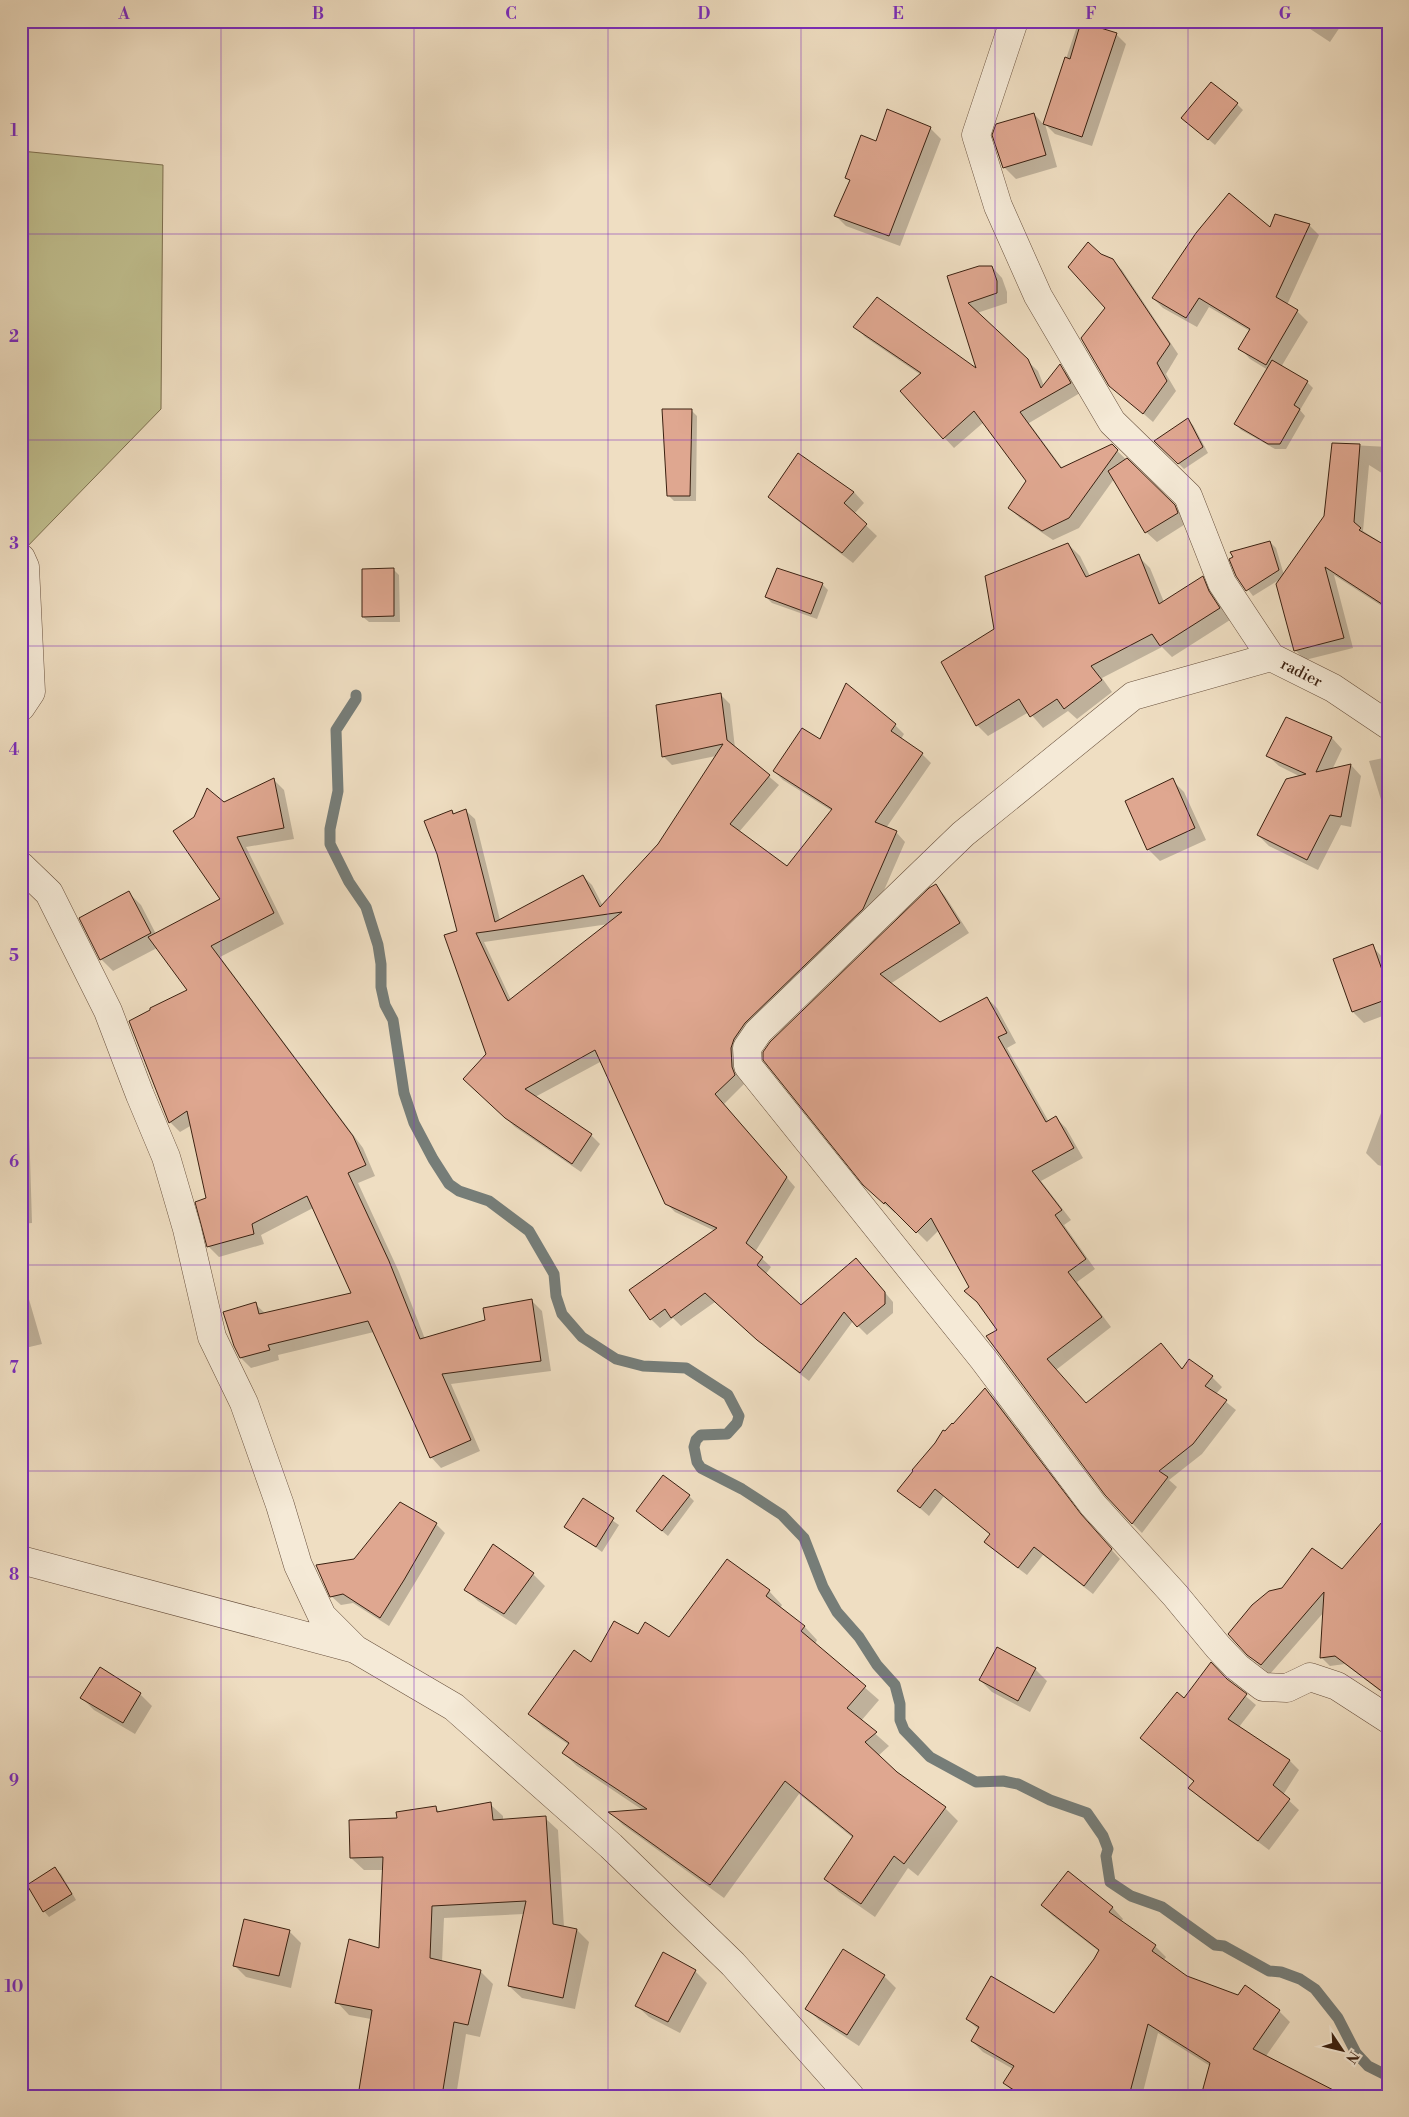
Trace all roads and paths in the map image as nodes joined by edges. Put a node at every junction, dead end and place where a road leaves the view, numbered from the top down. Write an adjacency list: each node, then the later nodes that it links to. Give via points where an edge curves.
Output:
1 (1014, 21): 3 (street, via 976,135 998,206 1038,296 1112,422 1188,496 1222,583)
2 (21, 558): 4 (street, via 25,567 31,692)
3 (1271, 657): 5 (street, radier, via 1333,688); 9 (street, via 1133,696 928,866 758,1032 747,1048 748,1066 984,1360 1093,1505 1237,1667 1263,1687 1287,1688 1310,1677 1337,1686)
4 (21, 707)
5 (1388, 725)
6 (21, 866): 8 (street, via 49,893 108,1011 166,1157 187,1229 212,1337 244,1403 298,1565 322,1616)
7 (21, 1560): 8 (street)
8 (356, 1649): 10 (street, via 454,1707 611,1846 733,1964)
9 (1388, 1719)
10 (850, 2096)

